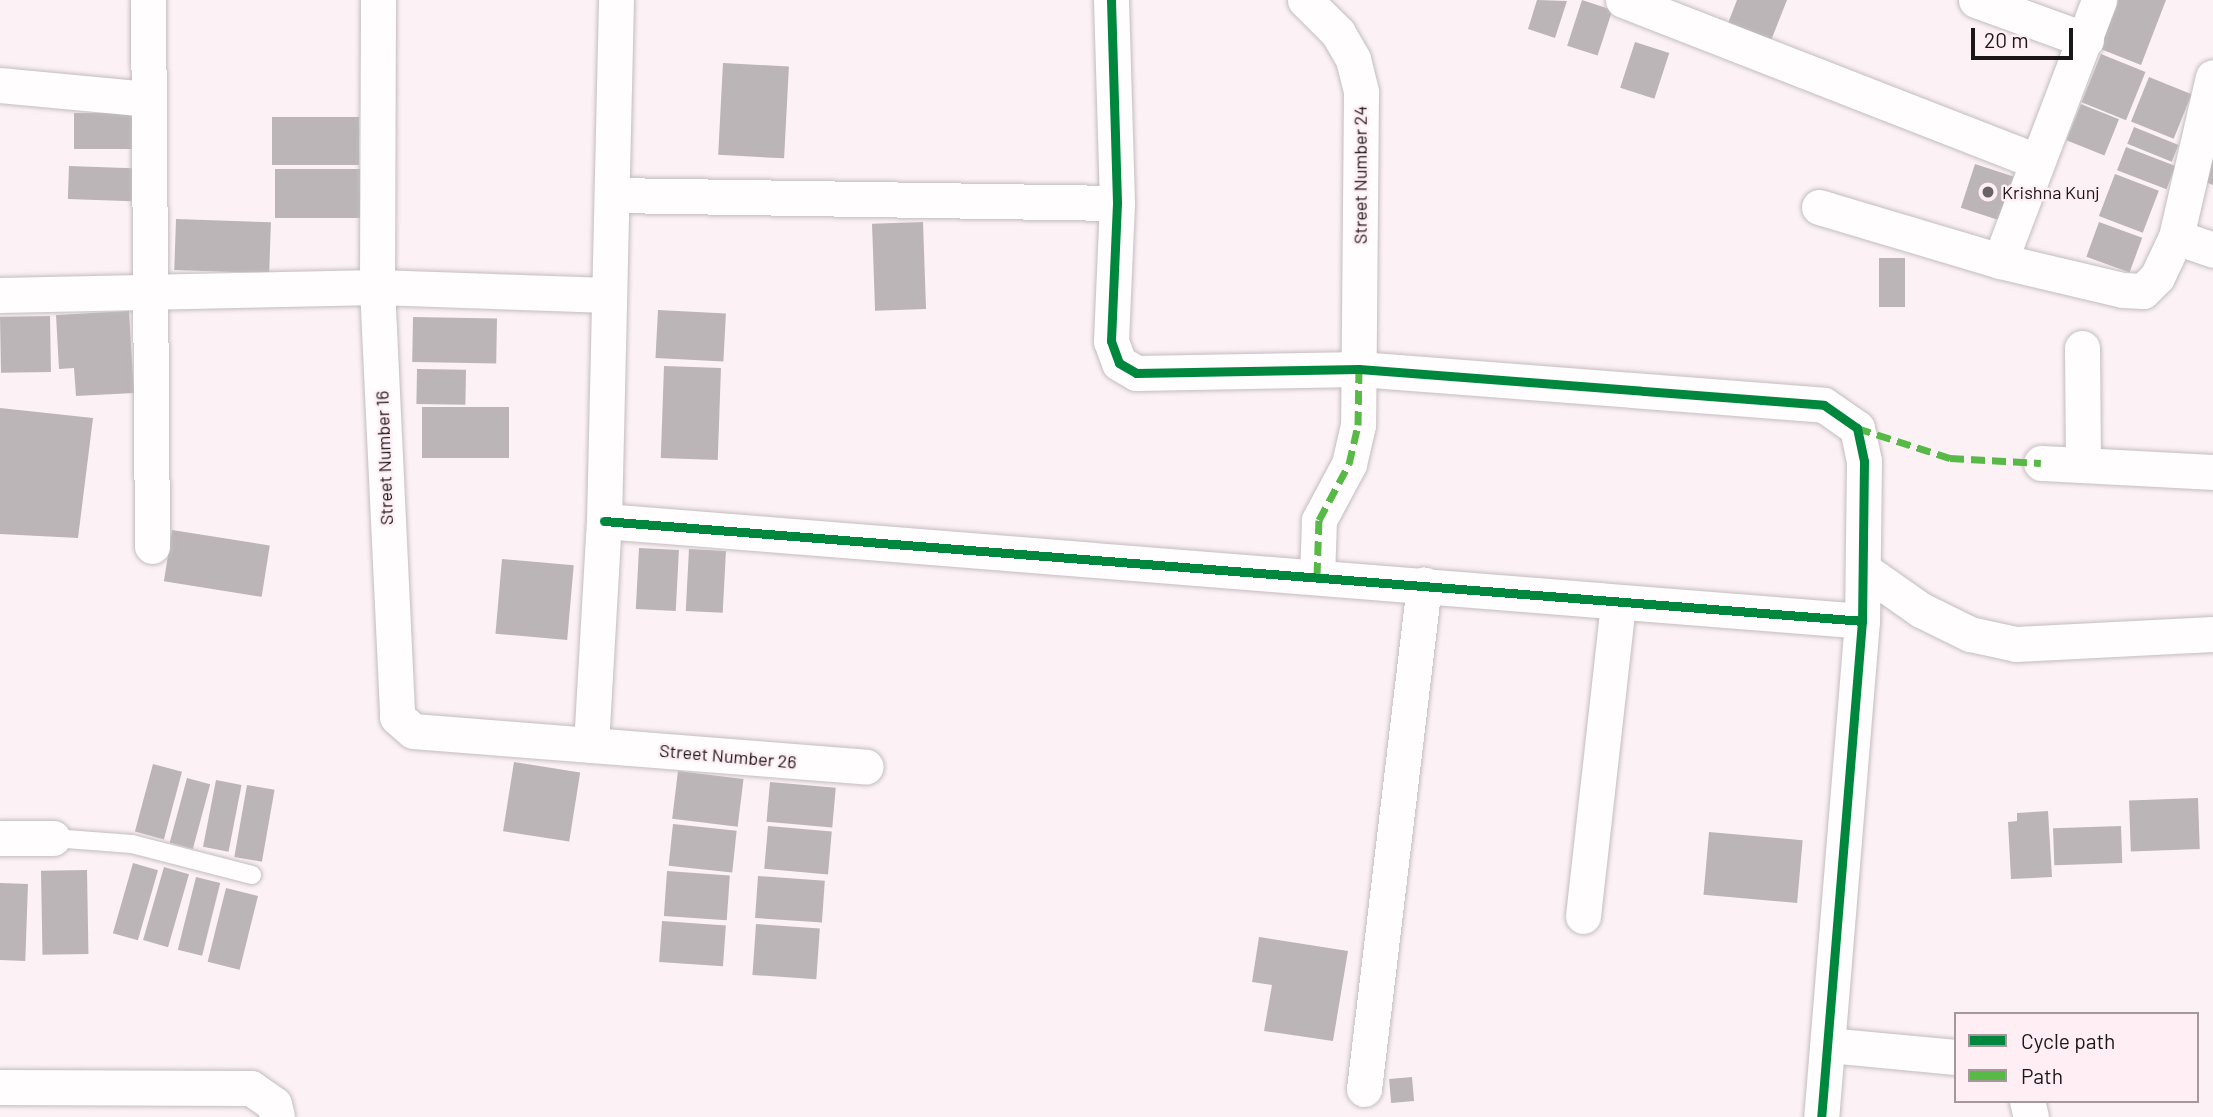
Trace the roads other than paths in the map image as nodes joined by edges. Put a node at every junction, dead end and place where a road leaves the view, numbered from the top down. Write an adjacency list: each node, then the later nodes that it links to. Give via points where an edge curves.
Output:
1 (148, 0): 12 (street)
2 (378, 0): 20 (street, Street Number 16)
3 (617, 0): 14 (street)
4 (1111, 0): 15 (street)
5 (1305, 0): 25 (street, Street Number 24, via 1338,33 1353,59 1361,92)
6 (1976, 0): 9 (street)
7 (2099, 0): 9 (street)
8 (1637, 2): 13 (street)
9 (2086, 40): 13 (street)
10 (0, 85): 12 (street)
11 (2210, 96): 17 (street)
12 (148, 99): 21 (street)
13 (2036, 162): 19 (street)
14 (613, 195): 15 (street); 23 (street)
15 (1117, 203): 25 (street, via 1111,341 1119,363 1136,373)
16 (1819, 206): 19 (street)
17 (2176, 237): 18 (street); 19 (street, via 2157,276 2143,290 2123,290)
18 (2213, 250)
19 (2000, 261)
20 (377, 287): 21 (street); 23 (street); 37 (street, Street Number 16, via 397,717 413,731)
21 (149, 293): 22 (street); 30 (street)
22 (0, 295)
23 (608, 295): 29 (street)
24 (2082, 348): 27 (street)
25 (1359, 369): 31 (street, via 1824,405 1857,428 1864,461); 32 (street, Street Number 24, via 1359,425 1349,464 1319,520)
26 (2041, 463): 27 (street)
27 (2083, 465): 28 (street)
28 (2213, 472)
29 (604, 521): 32 (street); 37 (street)
30 (152, 546)
31 (1864, 570): 35 (street); 36 (street, via 1921,610 1970,634 2015,644)
32 (1317, 576): 33 (street)
33 (1424, 584): 34 (street); 45 (street)
34 (1618, 603): 35 (street); 42 (street)
35 (1862, 621): 43 (street)
36 (2213, 634)
37 (591, 745): 38 (street, Street Number 26)
38 (866, 767)
39 (0, 838): 40 (street)
40 (53, 838): 41 (lane, via 132,844)
41 (252, 875)
42 (1583, 916)
43 (1828, 1045): 44 (street); 48 (street)
44 (1954, 1057)
45 (1364, 1088)
46 (17, 1097): 47 (street, via 251,1088 274,1104)
47 (277, 1117)
48 (1821, 1117)

